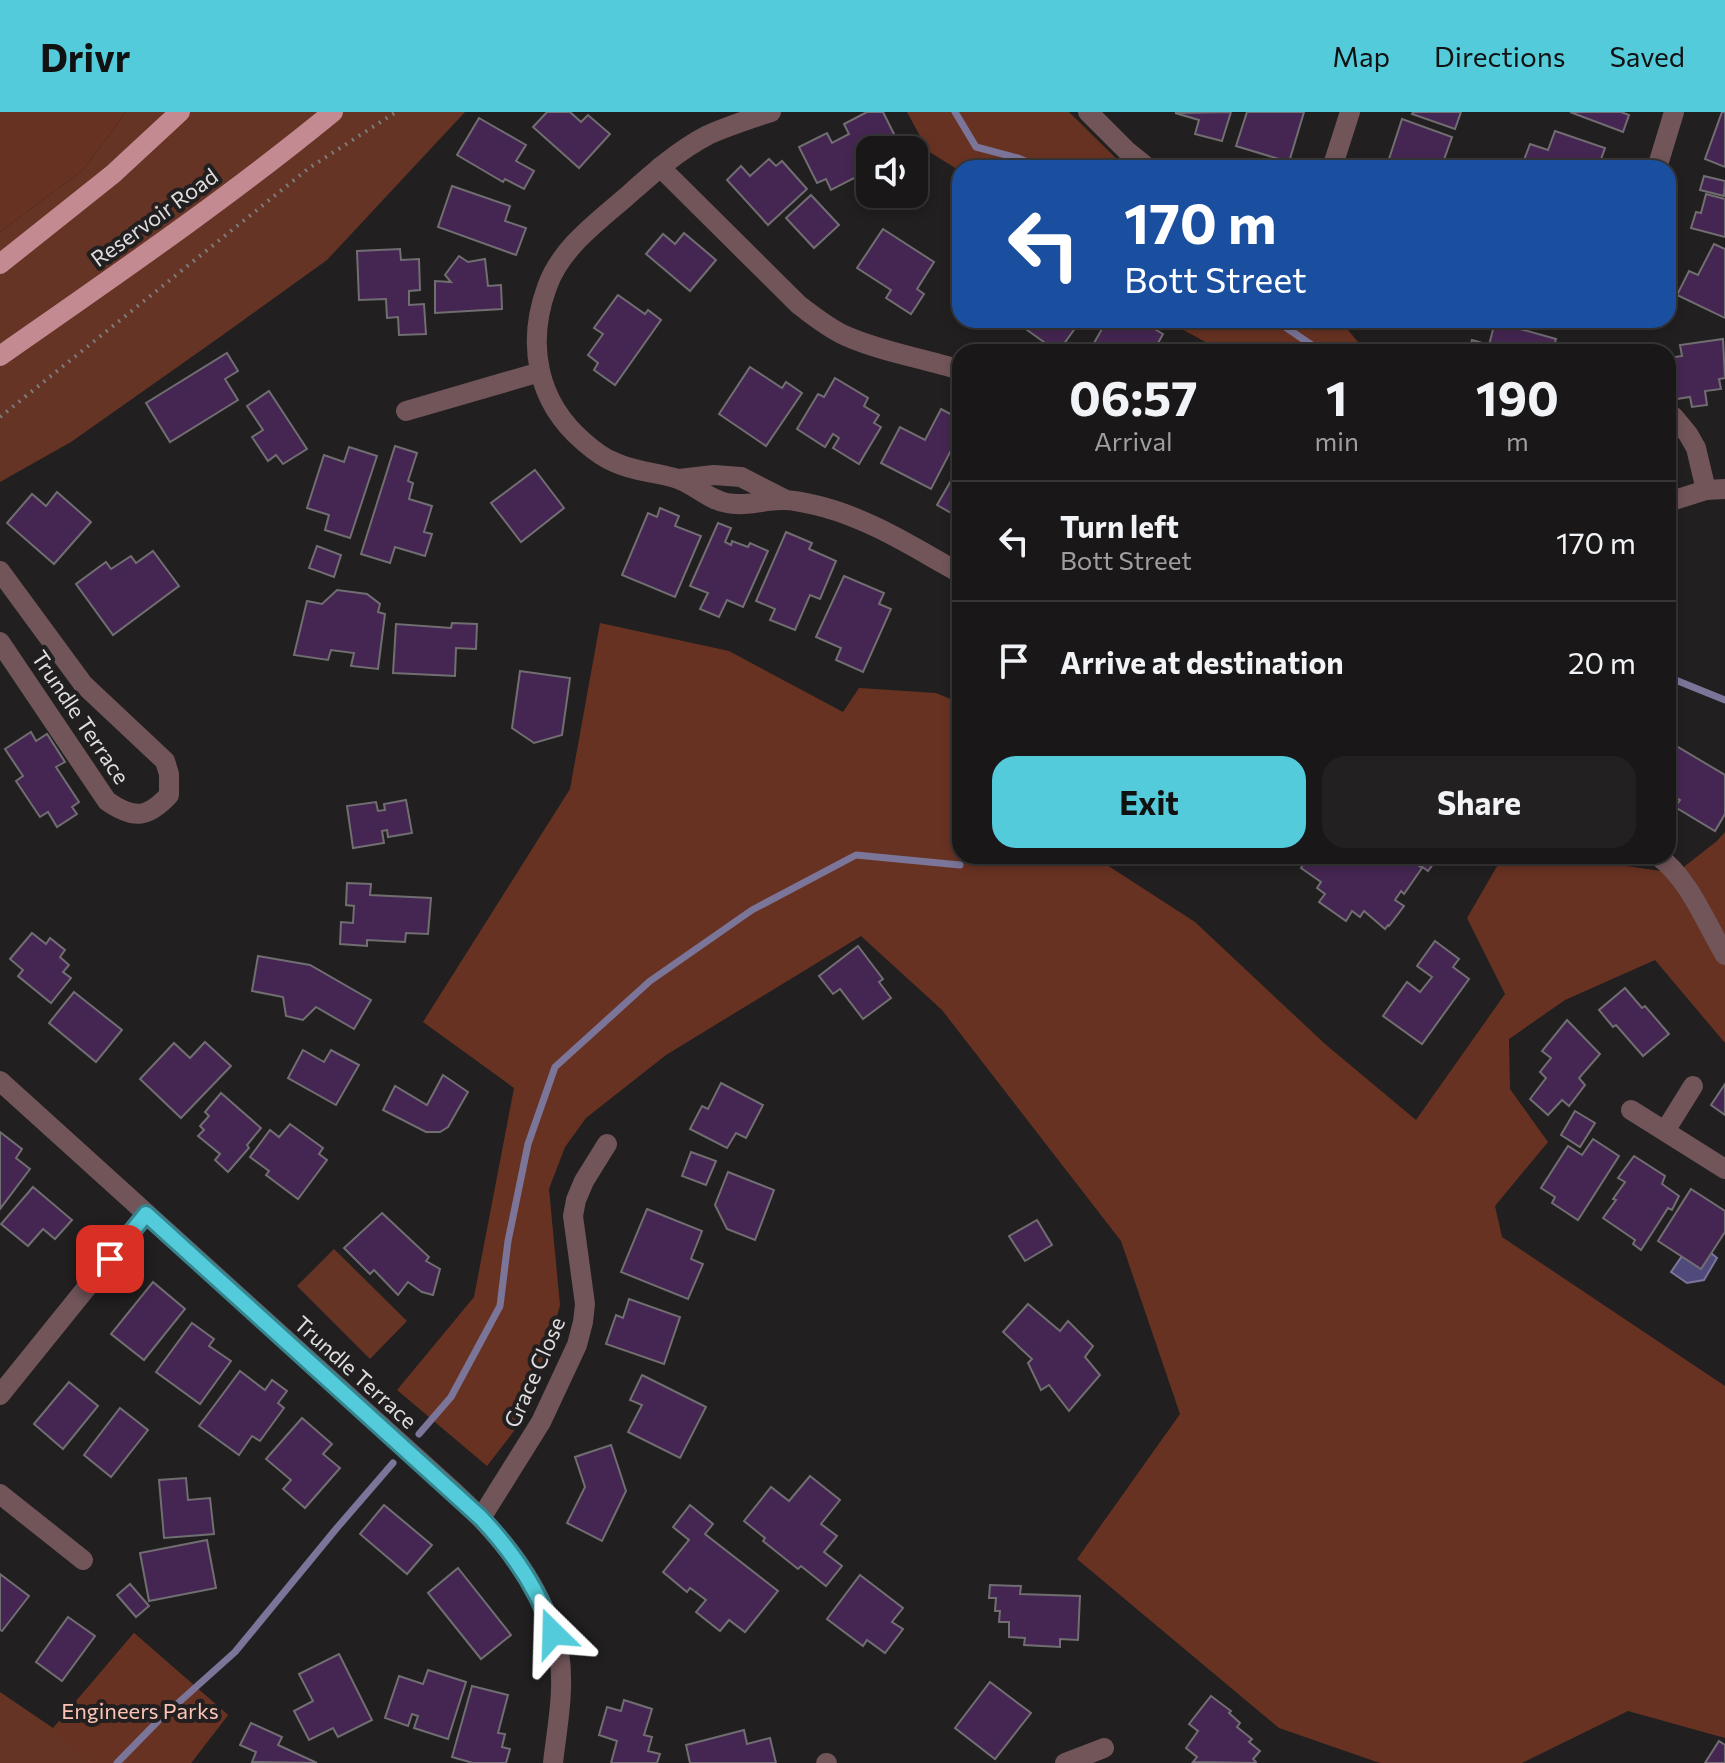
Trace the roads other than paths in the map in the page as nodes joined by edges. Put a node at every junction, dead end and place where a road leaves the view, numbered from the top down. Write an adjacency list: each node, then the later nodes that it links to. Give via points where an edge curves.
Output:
1 (180, 112): 11 (main road, via 113,174)
2 (333, 112): 12 (main road, Reservoir Road)
3 (771, 112): 10 (street, via 710,134)
4 (1088, 112): 7 (street)
5 (1350, 112): 8 (street)
6 (1674, 112): 9 (street)
7 (1138, 160)
8 (1335, 160)
9 (1659, 160)
10 (660, 167): 13 (street, via 823,324 867,344); 14 (street, via 561,260 540,306)
11 (0, 264)
12 (0, 356)
13 (952, 368)
14 (540, 372): 15 (street); 17 (street, via 556,412 590,447 611,462)
15 (406, 411)
16 (1676, 419): 18 (street)
17 (679, 479): 19 (street, via 741,477); 19 (street, via 726,503)
18 (1715, 490): 20 (street)
19 (784, 499): 21 (street, via 854,519)
20 (1676, 500)
21 (952, 569)
22 (0, 571): 23 (street, Trundle Terrace, via 83,684 165,761 169,795 157,808 139,815 107,801)
23 (0, 642)
24 (1668, 864): 25 (street, via 1689,890)
25 (1725, 955)
26 (0, 1081): 32 (street, Trundle Terrace)
27 (1693, 1086): 29 (street)
28 (1631, 1110): 29 (street)
29 (1665, 1131): 31 (street)
30 (607, 1144): 35 (street, Grace Close, via 584,1181 573,1216 585,1304 577,1345 536,1430)
31 (1725, 1169)
32 (146, 1214): 33 (street); 35 (street, Trundle Terrace)
33 (0, 1395)
34 (0, 1494): 36 (street)
35 (481, 1518): 38 (street, Trundle Terrace, via 530,1580 559,1651)
36 (83, 1560)
37 (1104, 1748): 39 (street)
38 (553, 1763)
39 (1065, 1763)

